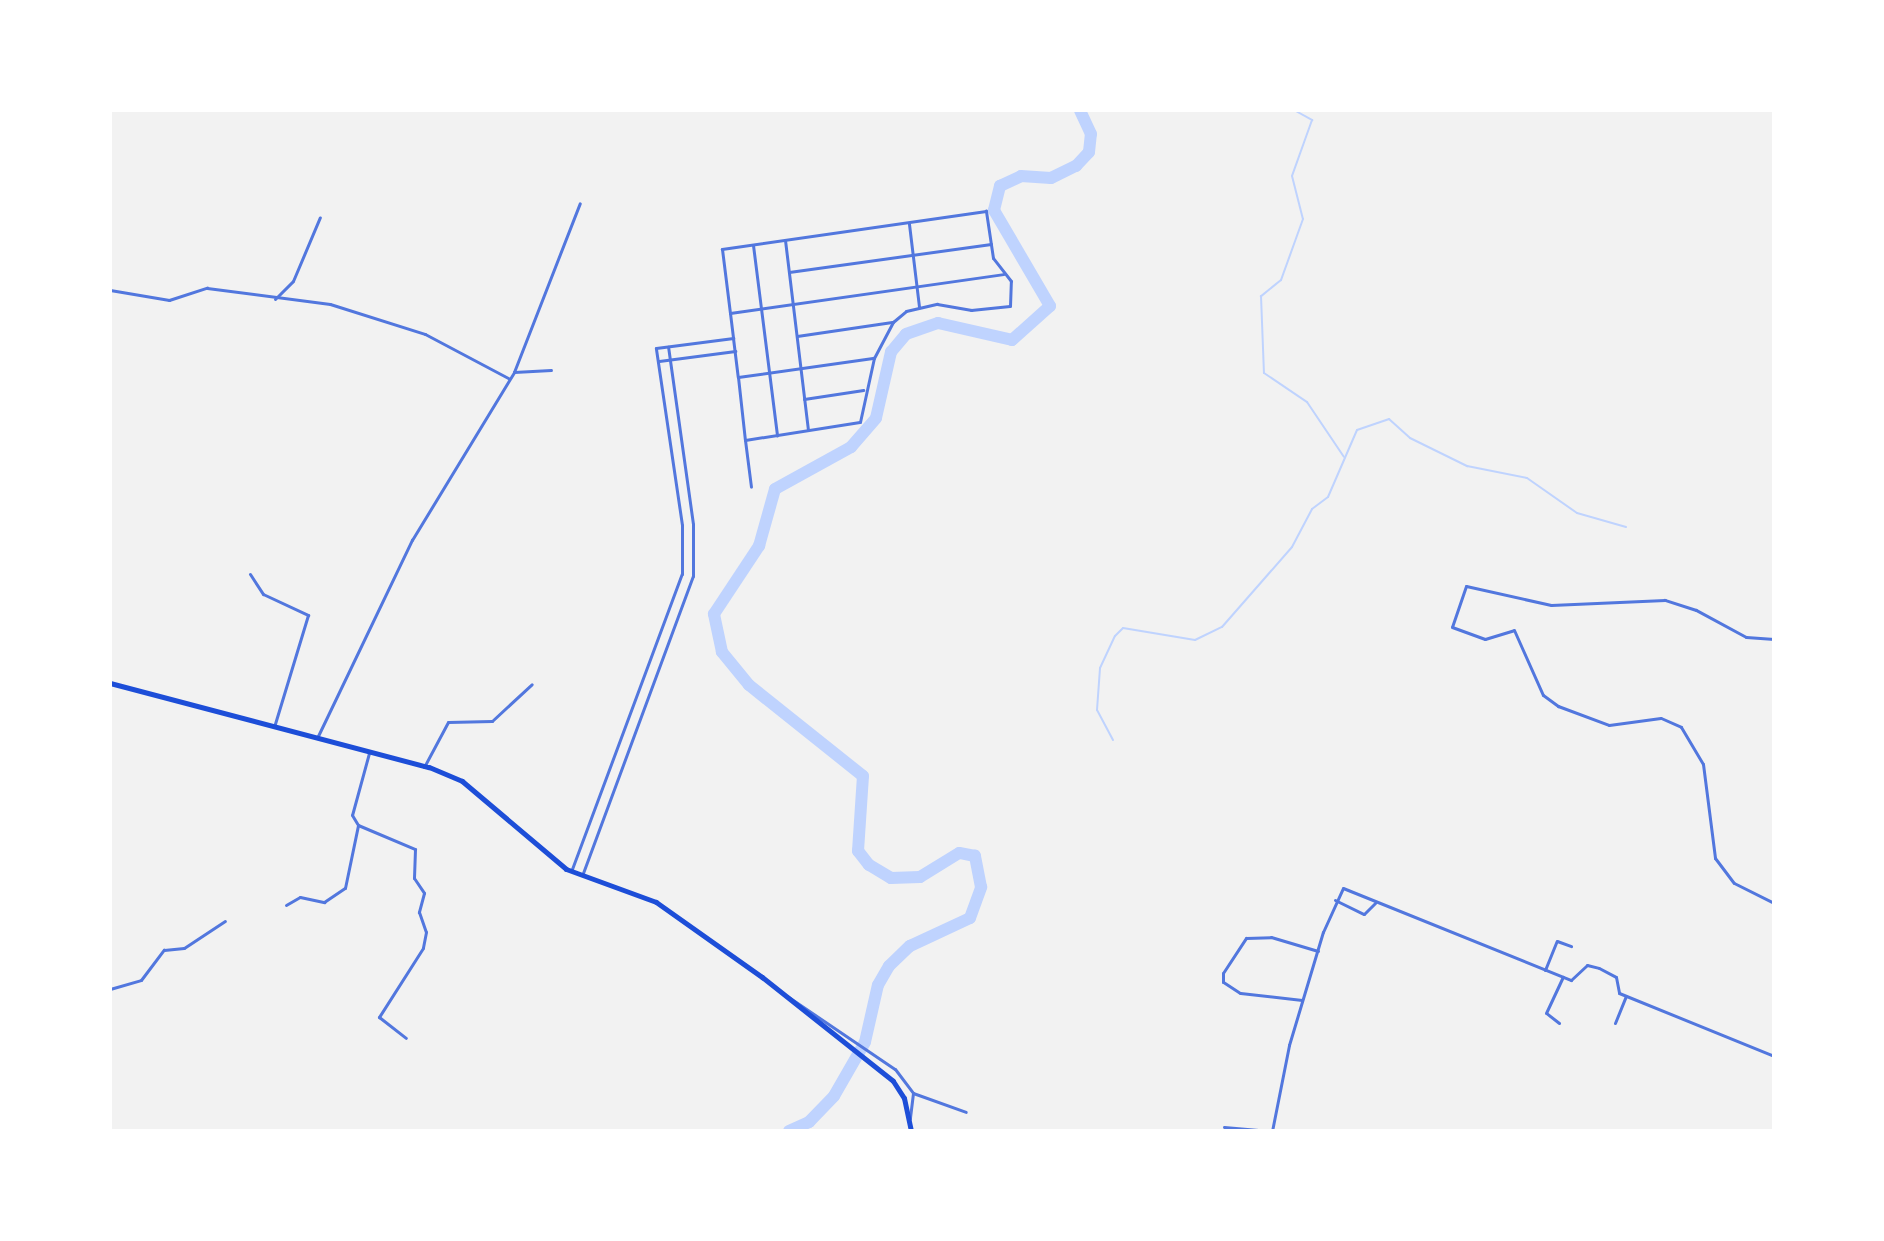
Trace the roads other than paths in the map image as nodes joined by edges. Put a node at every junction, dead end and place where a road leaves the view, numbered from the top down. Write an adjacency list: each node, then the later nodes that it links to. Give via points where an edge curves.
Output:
1 (580, 203): 27 (street)
2 (320, 217): 12 (street, via 293,281)
3 (908, 222): 4 (street); 5 (street, via 986,211); 7 (street)
4 (785, 240): 6 (street); 8 (street)
5 (991, 244): 7 (street); 9 (street, via 993,258)
6 (753, 245): 15 (street); 16 (street, via 722,249)
7 (912, 255): 8 (street); 10 (street)
8 (789, 272): 13 (street)
9 (1005, 274): 10 (street); 14 (street, via 1011,281 1010,306)
10 (917, 286): 13 (street); 14 (street)
11 (110, 290): 12 (street, via 169,300 207,288)
12 (275, 299): 30 (street, via 362,312 425,334)
13 (793, 304): 15 (street); 18 (street)
14 (919, 307): 17 (street)
15 (761, 309): 16 (street); 28 (street)
16 (730, 313): 19 (street)
17 (893, 322): 18 (street); 22 (street)
18 (797, 336): 25 (street)
19 (733, 338): 20 (street); 21 (street)
20 (668, 347): 23 (street); 24 (street, via 656,348)
21 (735, 351): 23 (street); 29 (street)
22 (874, 358): 25 (street); 31 (street)
23 (669, 360): 24 (street); 47 (street, via 694,535 693,576)
24 (658, 361): 46 (street, via 682,525 682,574)
25 (801, 368): 28 (street); 32 (street)
26 (551, 370): 27 (street)
27 (514, 372): 30 (street)
28 (769, 372): 29 (street); 34 (street)
29 (738, 377): 35 (street)
30 (508, 378): 42 (street, via 412,540)
31 (863, 390): 32 (street); 33 (street, via 860,422)
32 (804, 399): 33 (street)
33 (808, 430): 34 (street)
34 (777, 435): 35 (street)
35 (745, 440): 36 (street)
36 (751, 487)
37 (250, 574): 41 (street, via 263,594 308,615)
38 (1774, 639): 50 (street, via 1746,637 1665,600 1551,605 1466,586 1452,627 1485,639 1514,630 1543,695 1558,706 1609,725 1661,718 1681,727 1703,764 1715,858 1734,883)
39 (110, 683): 41 (main road)
40 (532, 684): 44 (street, via 492,721 448,722)
41 (274, 727): 42 (main road)
42 (317, 738): 43 (main road)
43 (369, 753): 44 (main road); 45 (street, via 352,802)
44 (424, 767): 46 (main road, via 462,781)
45 (358, 825): 51 (street, via 345,888 324,902 300,897); 63 (street, via 417,851 414,878 424,892 419,915 426,939 379,1017)
46 (571, 872): 47 (main road)
47 (582, 877): 58 (main road, via 656,902)
48 (1335, 900): 49 (street, via 1364,914); 49 (street, via 1343,888); 54 (street)
49 (1375, 903): 55 (street)
50 (1774, 903)
51 (286, 905)
52 (225, 921): 57 (street, via 184,948 164,950 141,980)
53 (1571, 946): 55 (street, via 1557,941)
54 (1318, 951): 60 (street); 60 (street, via 1271,937 1246,938 1223,973 1223,982 1240,993)
55 (1545, 970): 56 (street)
56 (1563, 977): 59 (street, via 1574,980 1587,965 1599,968 1614,974 1617,991); 61 (street, via 1546,1013)
57 (110, 989)
58 (785, 996): 65 (street, via 895,1069); 67 (main road, via 884,1074 902,1093)
59 (1626, 996): 62 (street); 64 (street)
60 (1302, 1000): 70 (street)
61 (1559, 1023)
62 (1615, 1023)
63 (406, 1038)
64 (1774, 1056)
65 (913, 1093): 66 (street); 67 (street)
66 (966, 1112)
67 (910, 1119): 69 (main road)
68 (1224, 1127): 70 (street)
69 (911, 1131)
70 (1271, 1131)

